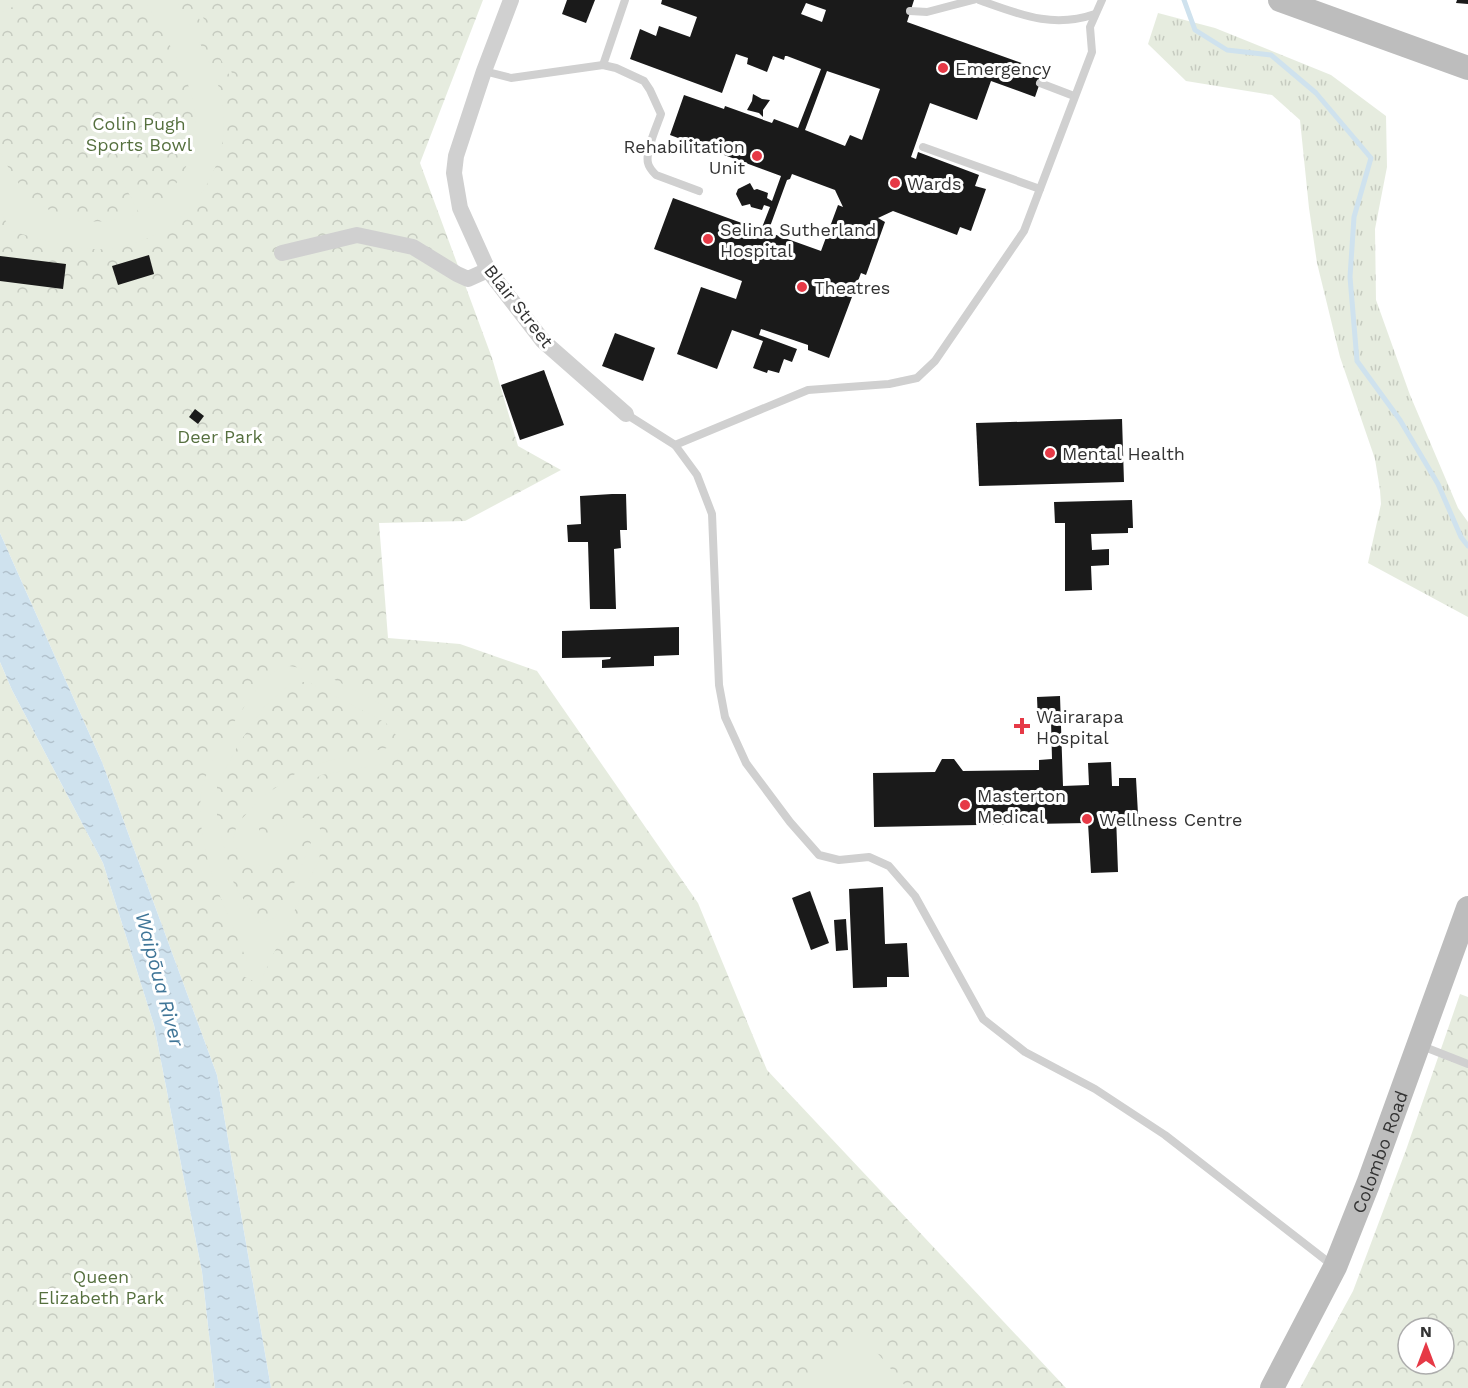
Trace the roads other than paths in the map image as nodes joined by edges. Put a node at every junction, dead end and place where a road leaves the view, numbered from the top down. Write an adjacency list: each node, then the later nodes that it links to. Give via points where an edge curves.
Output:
1 (511, 0): 11 (street, Blair Street)
2 (625, 0): 9 (lane)
3 (973, 0): 7 (lane, via 927,12)
4 (980, 0): 8 (lane, via 1027,17 1060,22)
5 (1102, 0): 8 (lane)
6 (1280, 0): 10 (street)
7 (910, 11)
8 (1095, 14): 13 (lane, via 1090,27 1092,52)
9 (603, 65): 11 (lane, via 511,78); 16 (lane, via 644,81 662,114 648,154 651,170)
10 (1468, 68)
11 (484, 72): 18 (street, Blair Street, via 454,173 460,208)
12 (1040, 83): 13 (lane)
13 (1074, 96): 15 (lane)
14 (923, 147): 15 (lane)
15 (1040, 189): 20 (lane, via 1024,231 935,361 917,378 808,390)
16 (699, 191)
17 (282, 253): 18 (street, via 357,235 414,247 468,279)
18 (488, 270): 19 (street, Blair Street, via 543,341)
19 (626, 414): 20 (lane)
20 (675, 445): 24 (lane, via 696,475 712,514 719,685 725,717 746,763 790,822 819,855 839,860 869,857 889,866 915,896 983,1019 1025,1052 1095,1089 1165,1134)
21 (1468, 909): 22 (street, Colombo Road)
22 (1418, 1045): 23 (lane); 24 (street, Colombo Road)
23 (1468, 1064)
24 (1335, 1268): 25 (street, Colombo Road)
25 (1272, 1388)

